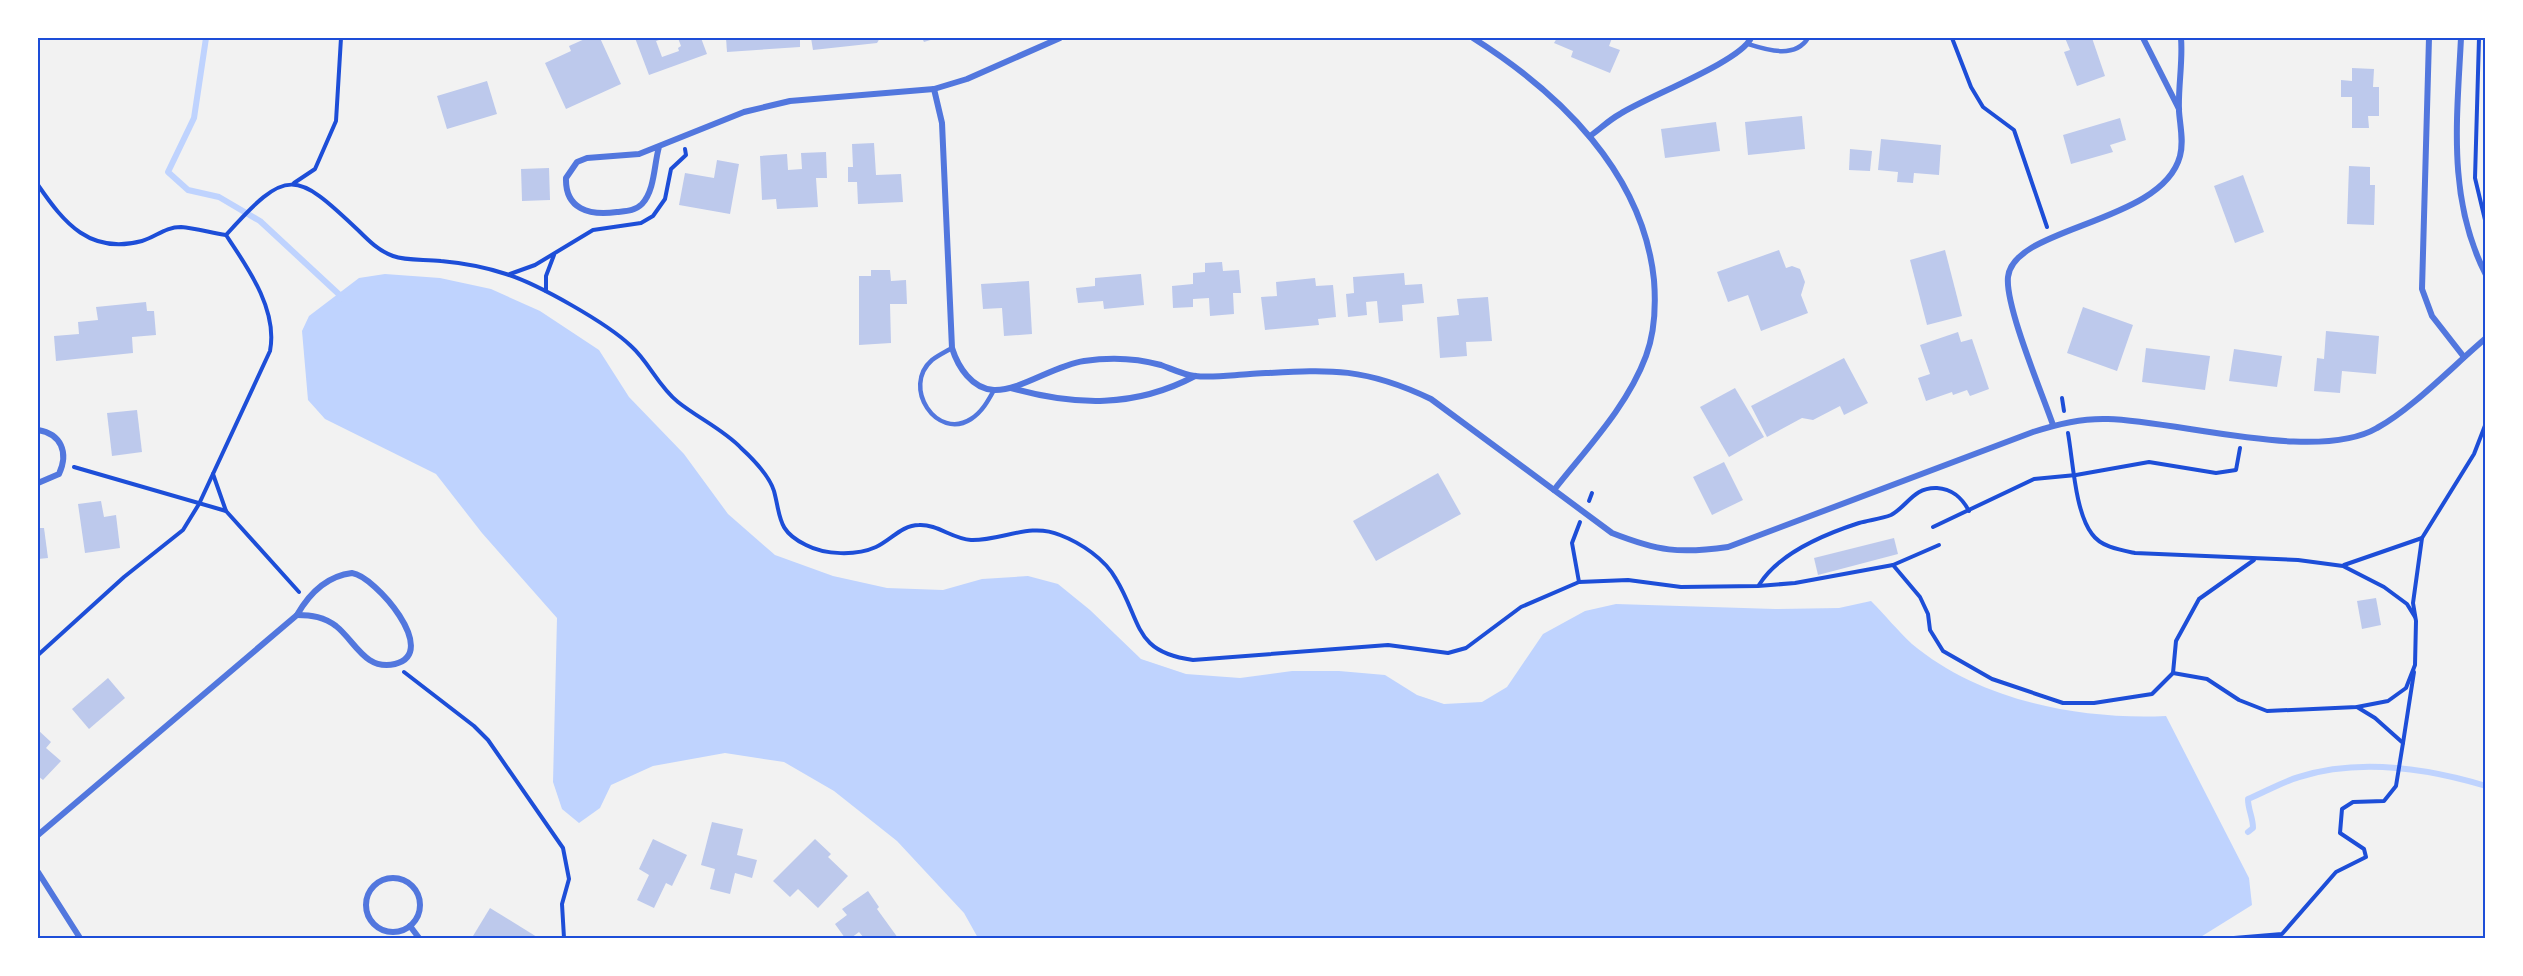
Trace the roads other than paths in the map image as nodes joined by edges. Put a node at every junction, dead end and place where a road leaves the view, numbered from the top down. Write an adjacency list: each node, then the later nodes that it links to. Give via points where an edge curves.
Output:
1 (1060, 38): 9 (street, via 968,79)
2 (1473, 38): 11 (street, via 1526,75)
3 (1808, 38): 8 (lane, via 1797,49 1783,51)
4 (2143, 38): 10 (street)
5 (2181, 38): 10 (street)
6 (2429, 38): 16 (street, via 2422,289 2432,316)
7 (2461, 38): 13 (street, via 2456,168 2466,229)
8 (1749, 41): 11 (street, via 1728,58 1620,114)
9 (934, 89): 12 (street, via 790,101 744,112); 15 (street, via 942,123)
10 (2179, 110): 20 (street, via 2180,157 2159,190 2032,248 2013,262 2007,279 2011,302)
11 (1590, 136): 23 (street, via 1623,184 1646,235 1655,297 1654,328 1634,383)
12 (659, 147): 12 (street, via 639,154 577,162 566,178 570,199 580,210 595,214 633,210 650,193)
13 (2486, 274)
14 (2486, 338): 16 (street)
15 (952, 348): 19 (street, via 957,362 978,386); 19 (lane, via 932,360 921,379 919,391 930,413 942,421 970,420 983,409)
16 (2464, 357): 20 (street, via 2394,416 2363,435 2336,441 2304,443 2116,419)
17 (1194, 376): 18 (street, via 1159,393 1111,402 1065,400); 18 (street, via 1150,363 1107,358 1061,366); 23 (street, via 1330,370 1384,379 1431,399)
18 (1010, 388): 19 (street)
19 (994, 390)
20 (2053, 425): 23 (street, via 1728,546 1697,551 1670,552 1642,545 1612,532)
21 (38, 430): 22 (street, via 58,438 63,466 53,478)
22 (38, 483)
23 (1554, 490)
24 (297, 615): 24 (street, via 306,600 334,576 352,573 368,579 409,631 409,651 404,660 394,664 367,660 338,627 314,615); 25 (street)
25 (38, 835)
26 (38, 872): 28 (street)
27 (410, 926): 27 (street, via 420,907 412,885 397,878 378,882 366,898 366,911 372,922 391,932); 29 (street)
28 (80, 939)
29 (419, 939)

